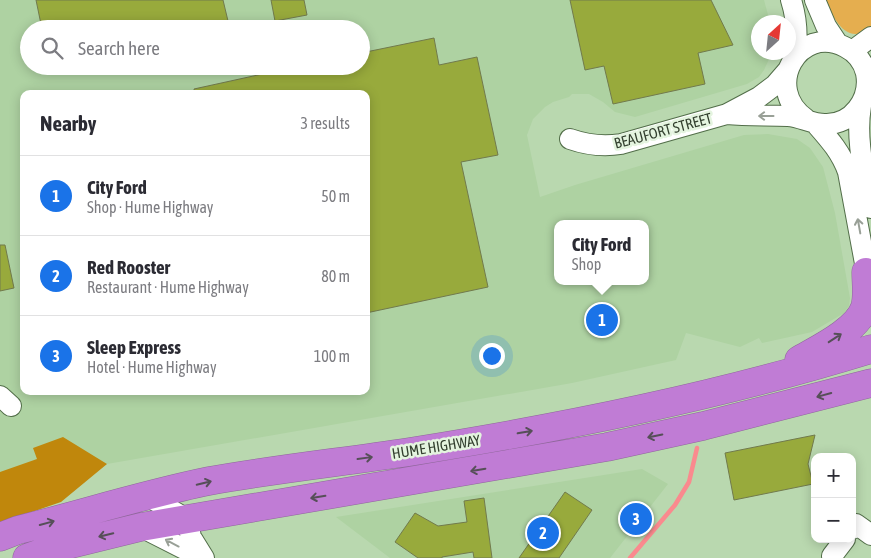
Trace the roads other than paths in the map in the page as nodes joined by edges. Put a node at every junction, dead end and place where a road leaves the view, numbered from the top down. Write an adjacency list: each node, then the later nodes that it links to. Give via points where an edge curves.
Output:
1 (791, 0): 5 (street, via 797,39)
2 (814, 0): 4 (street, via 826,26)
3 (871, 37): 4 (street)
4 (845, 47): 5 (street, via 828,42 812,45); 6 (street)
5 (792, 63): 8 (street, BEAUFORT STREET, via 759,97); 9 (street, via 785,85 789,100 798,113)
6 (868, 70): 7 (street)
7 (861, 106): 9 (street, via 841,122); 11 (street, via 859,138)
8 (727, 114): 9 (street, BEAUFORT STREET, one-way to 8, via 790,116); 10 (street, BEAUFORT STREET, via 621,144 589,145)
9 (811, 121): 12 (street, one-way to 9, via 846,165 838,148)
10 (570, 140)
11 (871, 208)
12 (869, 282): 14 (highway, one-way to 12, via 854,323 864,310)
13 (871, 348): 14 (highway, HUME HIGHWAY)
14 (763, 381): 16 (highway, HUME HIGHWAY, one-way to 14, via 209,481 410,452 580,422)
15 (871, 382): 17 (highway, HUME HIGHWAY, one-way to 17, via 711,424 607,447)
16 (147, 496): 17 (street); 21 (highway, HUME HIGHWAY, one-way to 16)
17 (187, 519): 19 (highway, HUME HIGHWAY); 25 (street, via 191,537)
18 (856, 524): 20 (street)
19 (141, 527): 24 (highway, HUME HIGHWAY, one-way to 24, via 54,548); 25 (street, one-way to 19)
20 (871, 535)
21 (0, 537)
22 (841, 543): 23 (street)
23 (832, 556)
24 (28, 558)
25 (203, 558)

